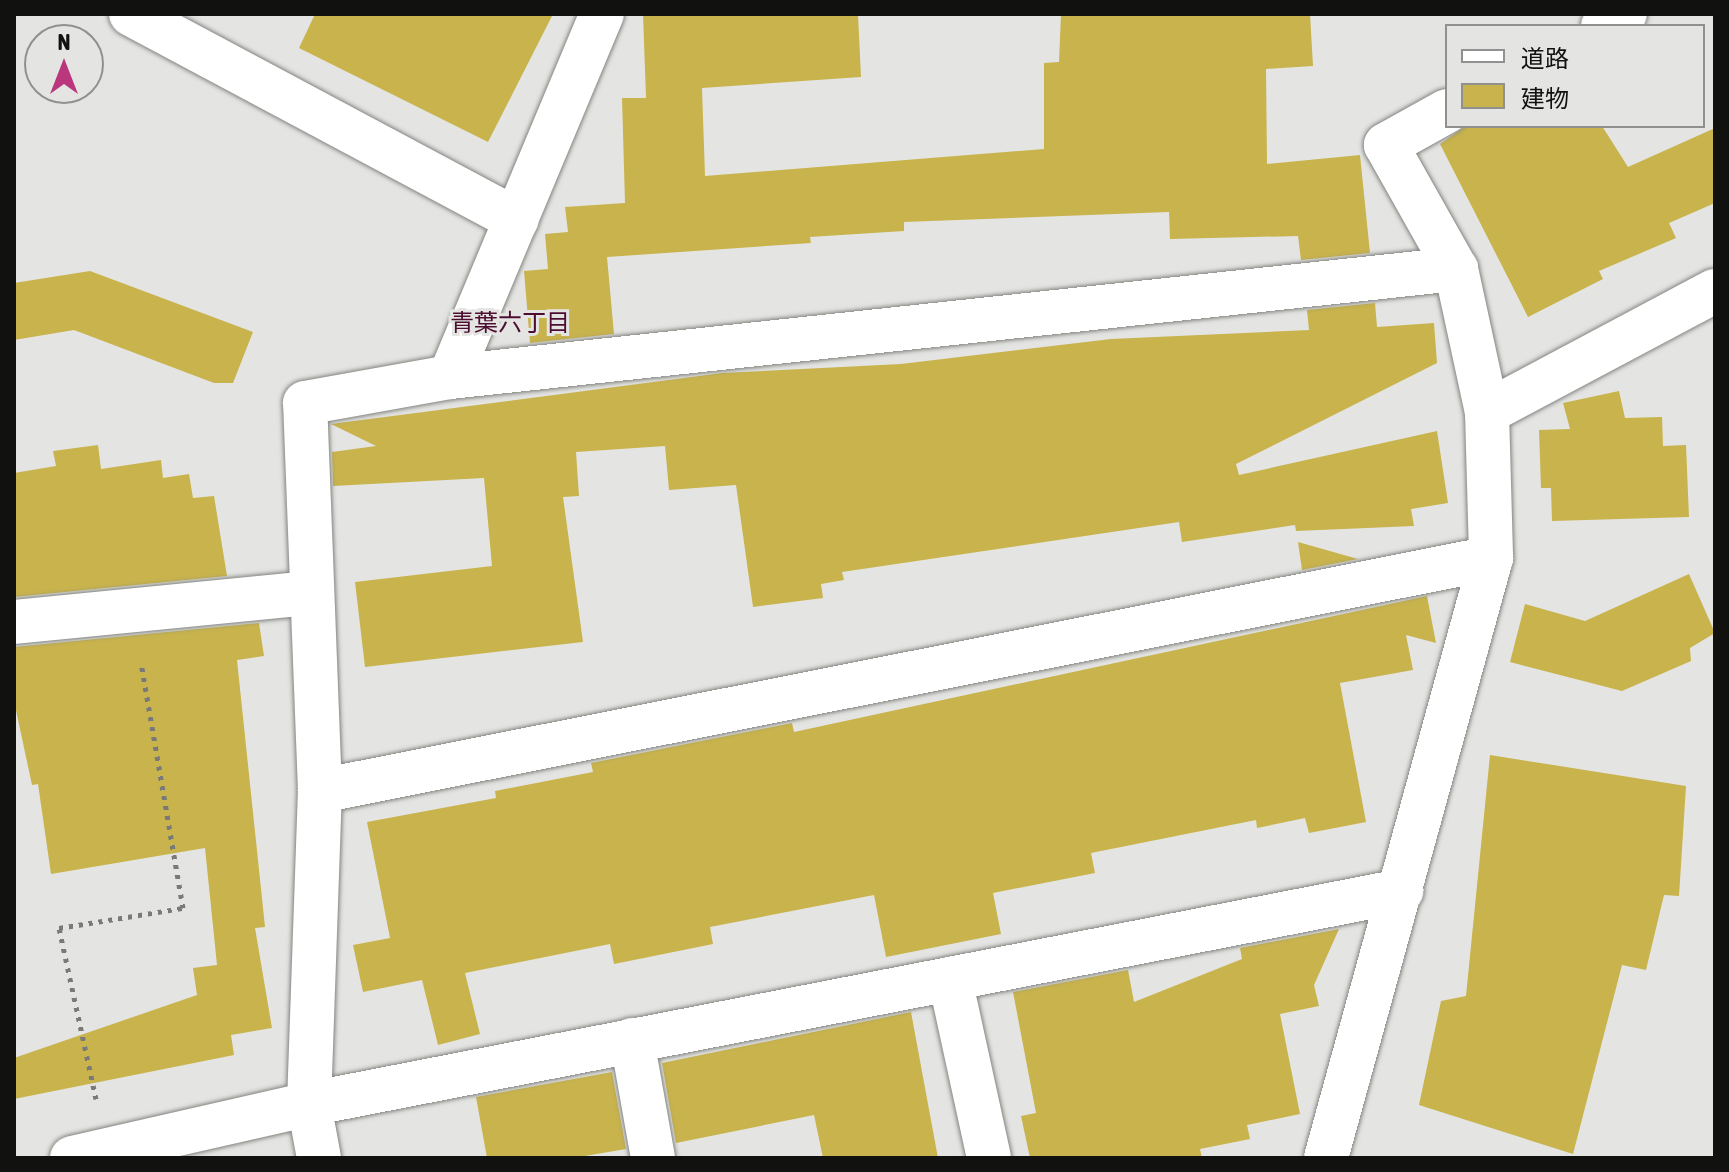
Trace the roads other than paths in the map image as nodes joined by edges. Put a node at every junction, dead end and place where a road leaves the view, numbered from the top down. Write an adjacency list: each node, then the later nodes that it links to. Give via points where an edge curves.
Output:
1 (131, 14): 6 (street)
2 (602, 14): 6 (street)
3 (1625, 14): 4 (street)
4 (1607, 24)
5 (1445, 112): 7 (street, via 1386,145)
6 (516, 220): 9 (street)
7 (1456, 269): 9 (street); 10 (street)
8 (1715, 291): 10 (street)
9 (450, 377): 12 (street, via 305,403)
10 (1487, 412): 11 (street)
11 (1491, 558): 14 (street); 15 (street)
12 (312, 593): 13 (street); 14 (street)
13 (14, 622)
14 (320, 791): 18 (street)
15 (1401, 891): 16 (street); 23 (street)
16 (950, 979): 17 (street); 22 (street)
17 (632, 1040): 18 (street); 21 (street)
18 (309, 1104): 19 (street); 20 (street)
19 (89, 1154)
20 (319, 1158)
21 (653, 1158)
22 (989, 1158)
23 (1326, 1158)

